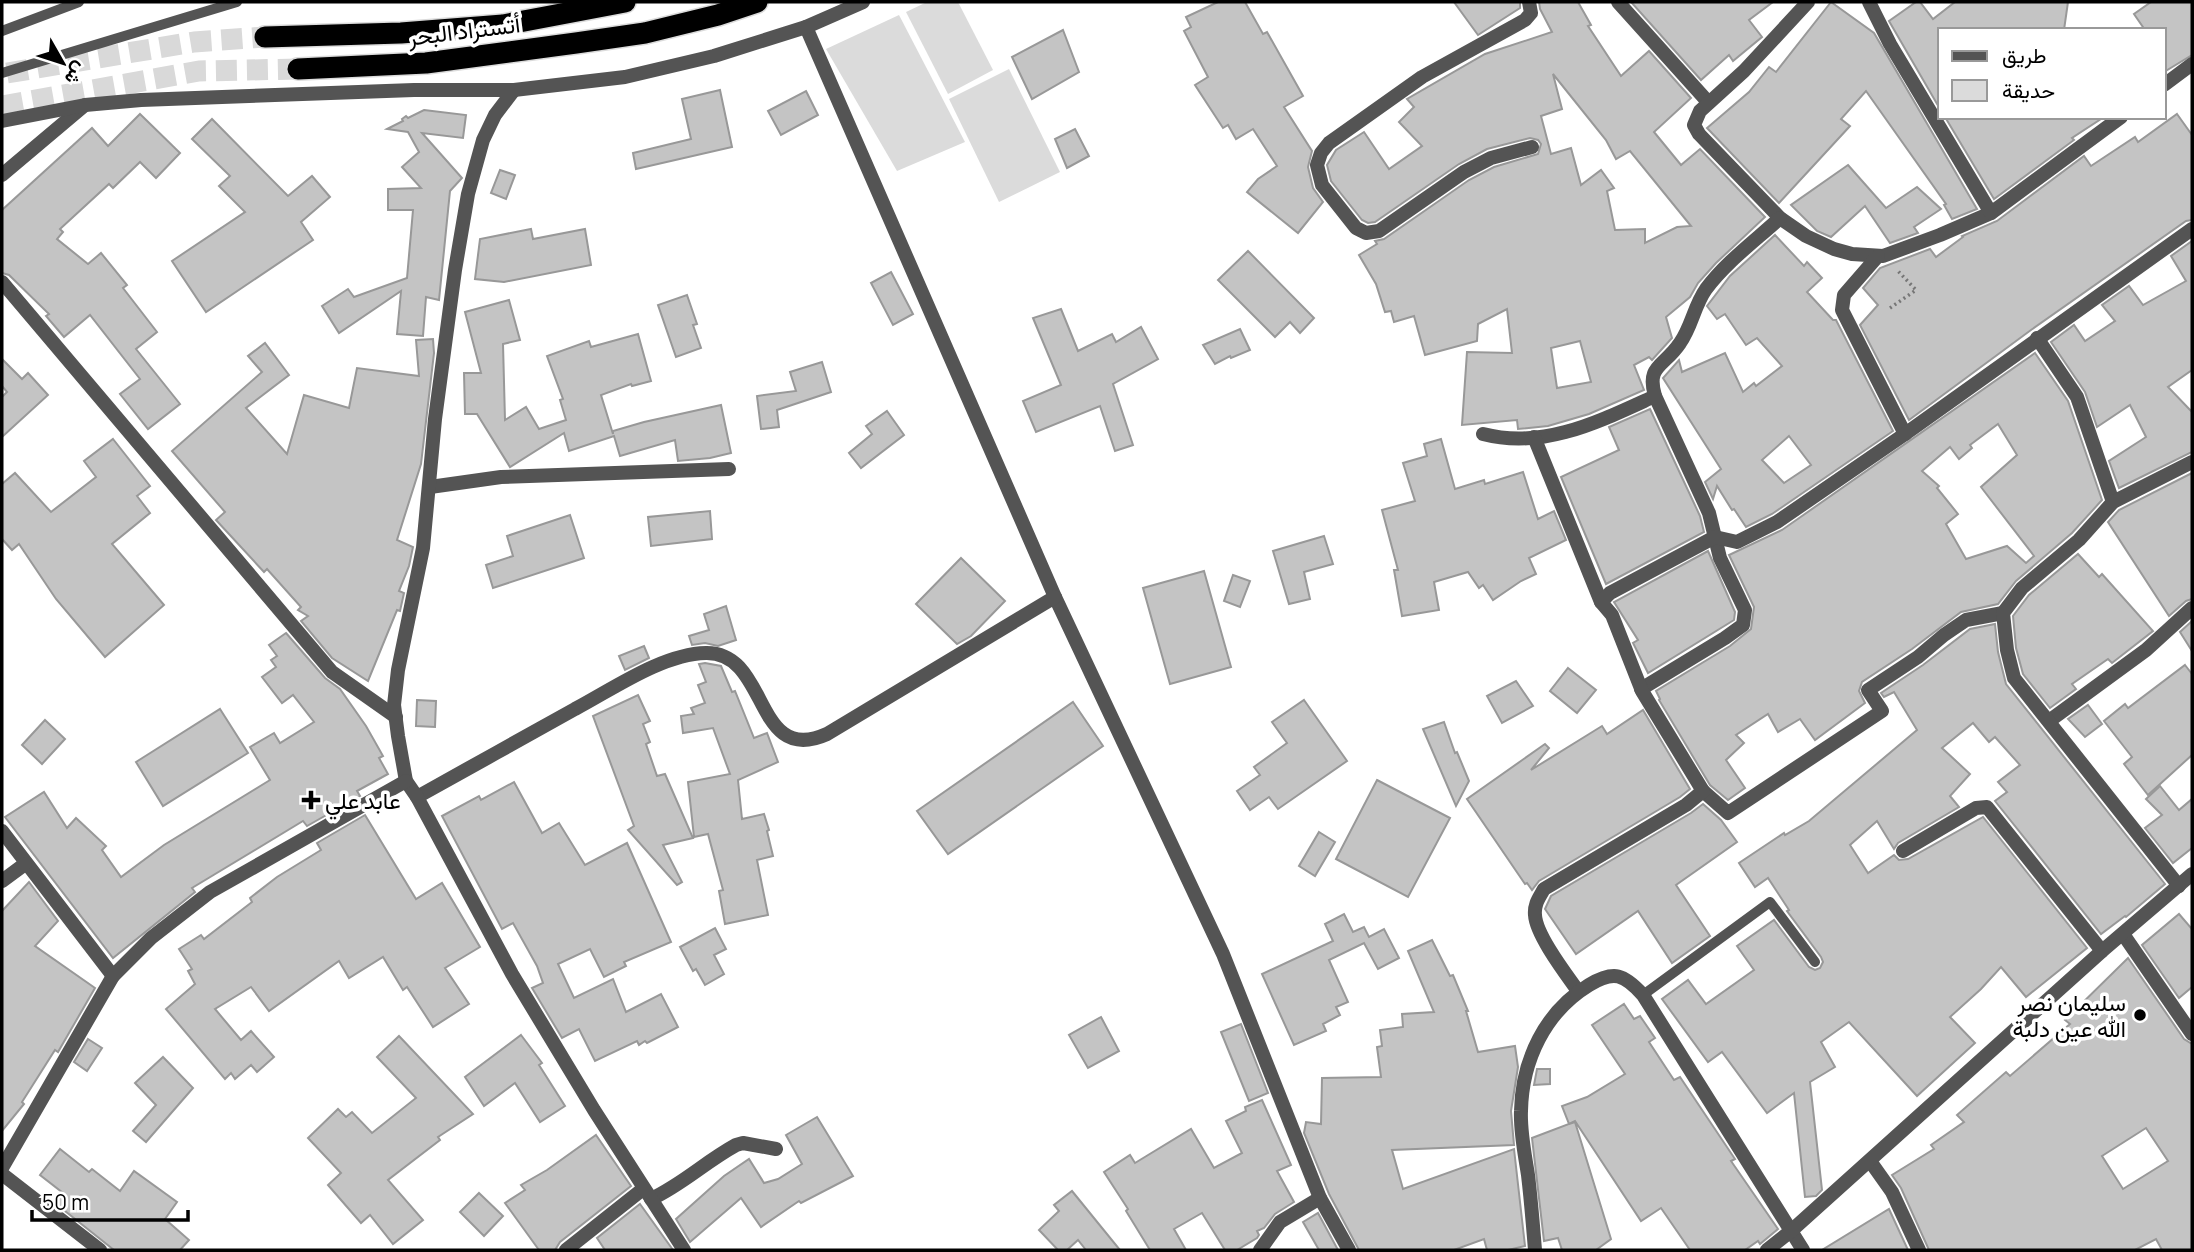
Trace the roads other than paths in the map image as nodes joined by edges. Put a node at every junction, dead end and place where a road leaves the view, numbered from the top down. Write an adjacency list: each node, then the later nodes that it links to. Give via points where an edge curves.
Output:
1 (79, 2): 11 (lane)
2 (237, 2): 15 (lane)
3 (625, 2): 12 (highway, أتستراد البحر, via 503,25)
4 (757, 2): 14 (highway, أتستراد البحر, via 645,33 426,63)
5 (863, 2): 10 (street)
6 (1529, 2): 22 (street, via 1531,13 1525,20 1422,77 1329,143 1317,165 1322,185 1339,210 1366,233 1379,231 1491,158)
7 (1618, 2): 18 (street)
8 (1808, 2): 18 (street, via 1744,71)
9 (1869, 2): 24 (street)
10 (806, 27): 17 (street, via 625,77); 41 (street)
11 (2, 31)
12 (265, 37)
13 (2192, 64): 16 (street)
14 (298, 69)
15 (2, 74)
16 (2166, 84)
17 (514, 90): 19 (street, via 373,91); 38 (street, via 495,115 468,194)
18 (1708, 102): 25 (street, via 1696,117 1699,134)
19 (85, 105): 21 (street); 23 (street)
20 (2119, 119): 24 (street)
21 (2, 121)
22 (1532, 148)
23 (2, 175)
24 (1991, 213): 27 (street)
25 (1780, 218): 27 (street, via 1834,249); 32 (street, via 1706,290 1683,339 1652,373)
26 (2192, 229): 31 (street)
27 (1880, 256): 34 (street, via 1844,295 1842,310)
28 (2, 282): 29 (street)
29 (14, 298): 30 (street); 46 (street, via 332,672)
30 (2, 307)
31 (2037, 338): 34 (street); 39 (street, via 2077,397)
32 (1655, 396): 35 (street, via 1581,429); 40 (street, via 1709,513)
33 (1483, 433): 35 (street, via 1503,439)
34 (1905, 434): 40 (street, via 1755,535 1737,542)
35 (1534, 437): 42 (street)
36 (2192, 462): 39 (street)
37 (729, 469): 38 (street, via 501,477)
38 (430, 487): 46 (street, via 423,548 398,670)
39 (2113, 502): 44 (street, via 2079,540 2022,588)
40 (1715, 537): 42 (street); 45 (street, via 1745,610 1743,625)
41 (1055, 597): 50 (street, via 812,741 787,737 775,727 739,664 709,653 688,655 644,672); 69 (street, via 1223,954)
42 (1601, 602): 45 (street, via 1612,615)
43 (2192, 608): 47 (street, via 2146,650)
44 (2003, 613): 47 (street, via 2014,678); 49 (street, via 1966,620 1868,690 1882,711 1728,813)
45 (1641, 689): 49 (street)
46 (396, 717): 48 (street)
47 (2049, 721): 56 (street)
48 (406, 781): 50 (street); 60 (street, via 210,892 151,938)
49 (1703, 791): 61 (street, via 1544,889 1536,902 1536,923)
50 (417, 797): 68 (street, via 512,974)
51 (2, 831): 53 (street)
52 (1902, 851): 58 (street, via 1976,808 1987,807)
53 (25, 864): 55 (street); 60 (street)
54 (2192, 874): 56 (street)
55 (2, 881)
56 (2179, 886): 57 (street)
57 (2123, 934): 58 (street); 63 (street)
58 (2102, 951): 65 (street)
59 (1815, 962): 62 (lane, via 1770,902)
60 (113, 976): 66 (street)
61 (1578, 991): 62 (street, via 1605,975 1620,976); 76 (street, via 1548,1023 1525,1072 1520,1113)
62 (1643, 995): 70 (street)
63 (2192, 1034)
64 (776, 1149): 68 (street, via 736,1144 679,1185)
65 (1870, 1161): 70 (street); 79 (street, via 1892,1192)
66 (2, 1168)
67 (2, 1174): 71 (street)
68 (647, 1194): 72 (street); 73 (street)
69 (1320, 1198): 74 (street, via 1280,1222); 75 (street)
70 (1791, 1231): 77 (street); 78 (street)
71 (100, 1250)
72 (566, 1250)
73 (684, 1250)
74 (1260, 1250)
75 (1349, 1250)
76 (1535, 1250)
77 (1767, 1250)
78 (1803, 1250)
79 (1919, 1250)

